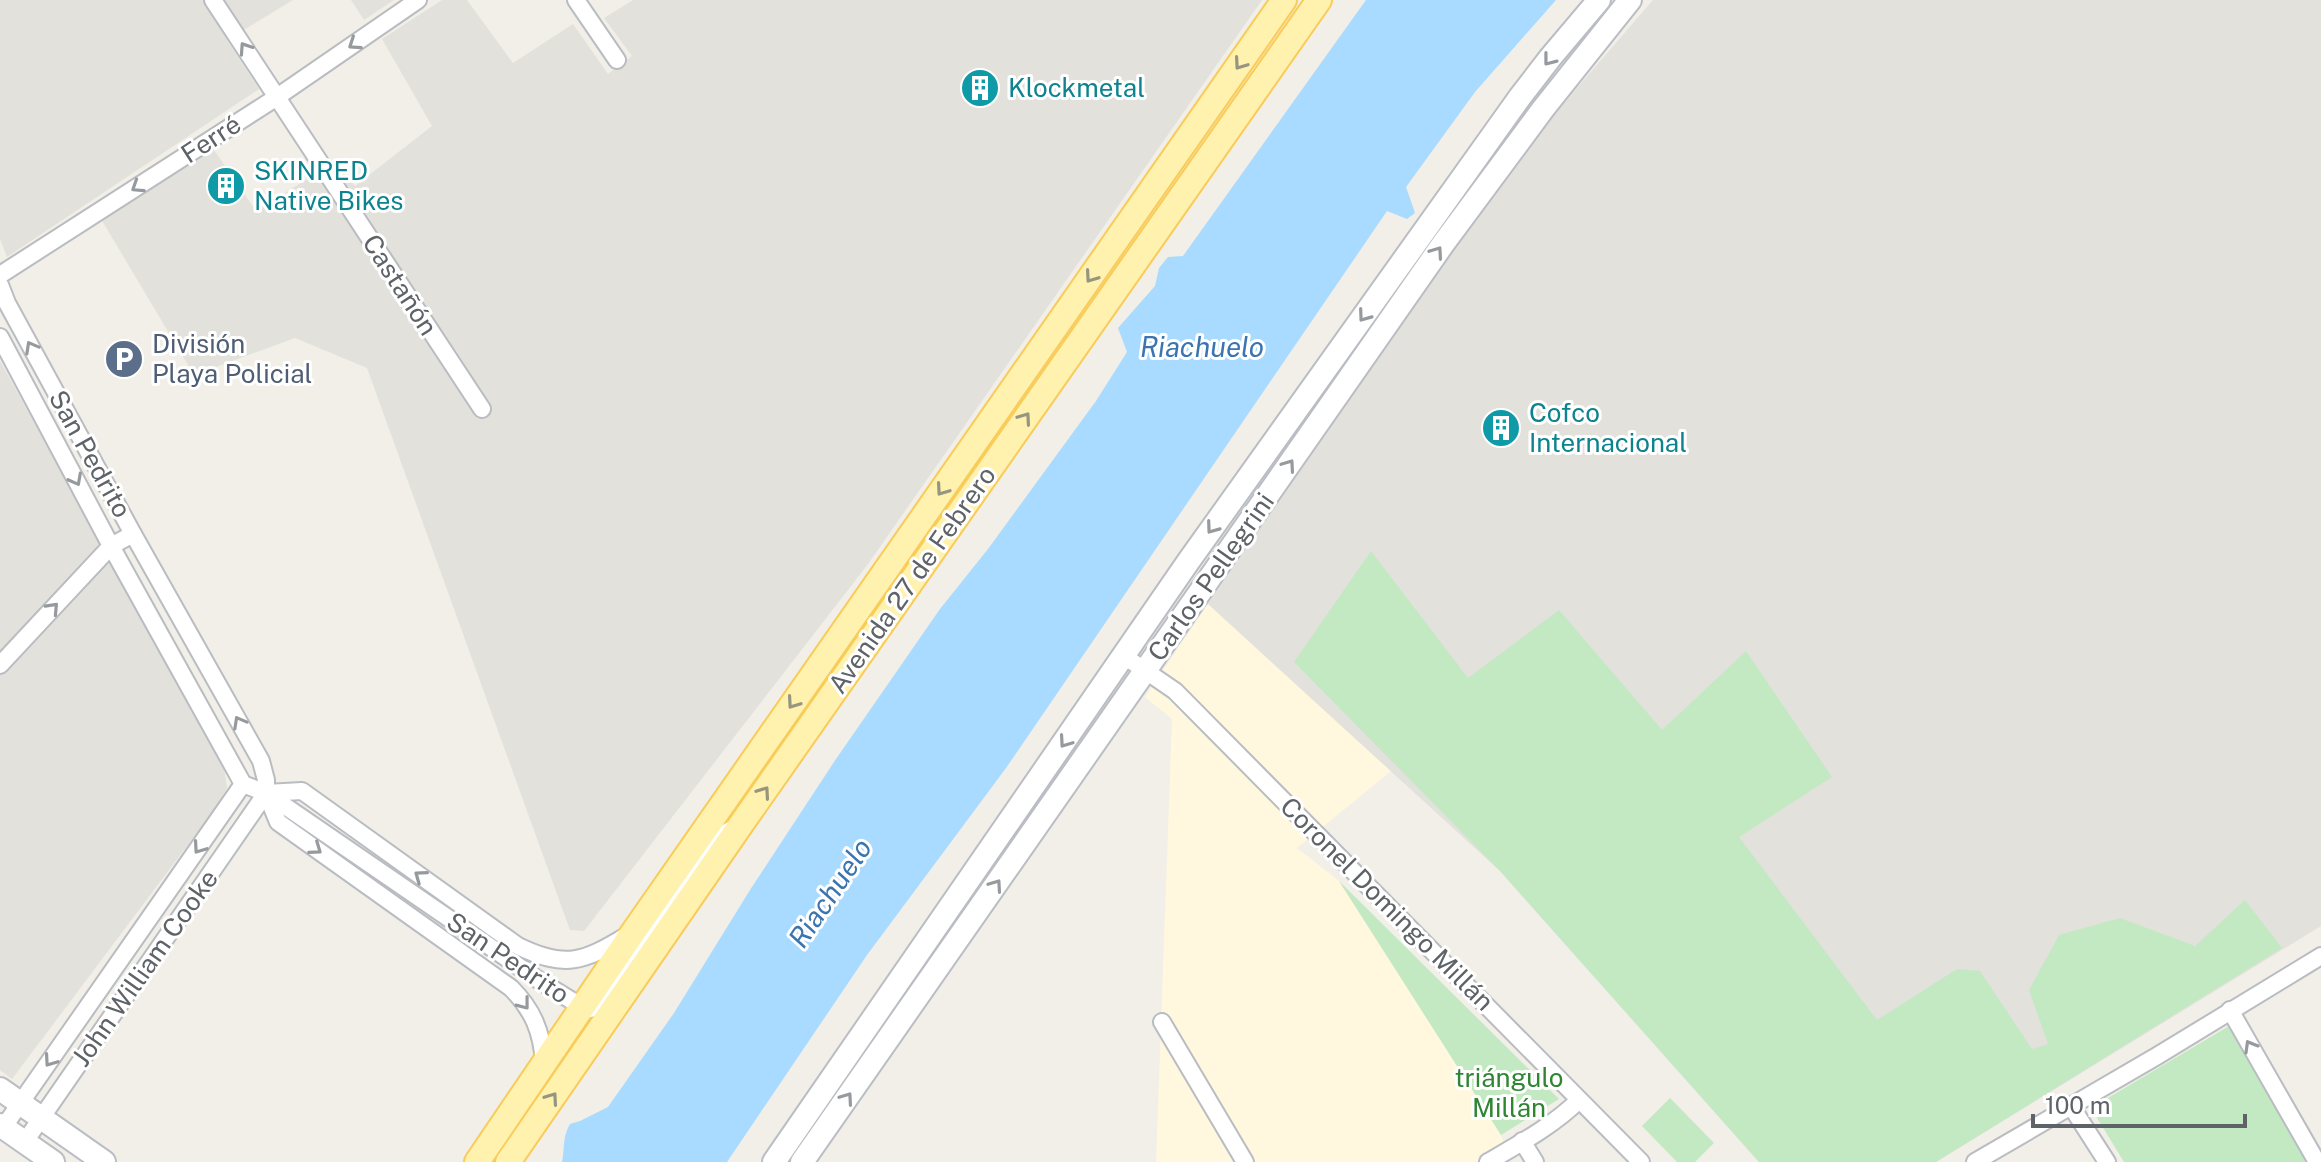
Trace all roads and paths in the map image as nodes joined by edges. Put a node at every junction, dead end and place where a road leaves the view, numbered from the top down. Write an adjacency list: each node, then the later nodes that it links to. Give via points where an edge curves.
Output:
1 (213, 0): 9 (street, Castañón, one-way to 1)
2 (418, 0): 9 (street, Ferré, one-way to 9)
3 (576, 0): 8 (street)
4 (1284, 0): 10 (main road, Avenida 27 de Febrero, one-way to 10)
5 (1319, 0): 11 (main road)
6 (1599, 0): 18 (main road, Carlos Pellegrini, one-way to 18, via 1520,97)
7 (1630, 0): 20 (main road, Carlos Pellegrini, one-way to 7, via 1443,244)
8 (617, 60)
9 (277, 97): 12 (street, Ferré, one-way to 12); 15 (street, Castañón)
10 (1160, 178): 11 (main road); 24 (main road, Avenida 27 de Febrero, one-way to 24)
11 (1182, 194): 23 (main road, Avenida 27 de Febrero, one-way to 11, via 1137,258 1159,251 1189,207)
12 (0, 275)
13 (0, 285): 16 (street, San Pedrito, one-way to 13)
14 (0, 337): 17 (street, San Pedrito, one-way to 17)
15 (482, 409)
16 (133, 534): 17 (street); 22 (street, San Pedrito, one-way to 16, via 261,761)
17 (111, 546): 19 (street, one-way to 17); 21 (street, San Pedrito)
18 (1124, 656): 20 (street, Coronel Domingo Millán); 42 (main road, Carlos Pellegrini, one-way to 42)
19 (0, 665)
20 (1146, 671): 31 (street, Coronel Domingo Millán, via 1175,691); 43 (main road, Carlos Pellegrini, one-way to 20)
21 (243, 784): 22 (street, San Pedrito); 32 (street, John William Cooke, one-way to 32)
22 (266, 793): 24 (street, San Pedrito, one-way to 22, via 574,961 536,955 302,791); 26 (street, San Pedrito); 29 (street, San Pedrito, one-way to 29, via 278,822 523,1000 541,1035); 34 (street, John William Cooke)
23 (742, 823): 26 (street, San Pedrito, via 716,838 598,1007); 41 (main road, Avenida 27 de Febrero, one-way to 23)
24 (634, 931): 26 (main road, Avenida 27 de Febrero)
25 (2321, 956): 27 (street)
26 (582, 1007): 29 (main road, Avenida 27 de Febrero)
27 (2230, 1010): 33 (street); 50 (street, one-way to 27)
28 (1162, 1022): 44 (street)
29 (544, 1065): 40 (main road, Avenida 27 de Febrero)
30 (0, 1089): 32 (main road)
31 (1579, 1100): 36 (street); 47 (street, Coronel Domingo Millán)
32 (20, 1103): 34 (main road); 35 (street, John William Cooke)
33 (2071, 1106): 48 (street); 49 (street)
34 (41, 1118): 37 (street, John William Cooke); 39 (main road)
35 (2, 1127): 37 (main road)
36 (1522, 1141): 45 (street); 46 (street)
37 (24, 1143): 38 (main road)
38 (53, 1162)
39 (104, 1162)
40 (477, 1162)
41 (508, 1162)
42 (774, 1162)
43 (802, 1162)
44 (1245, 1162)
45 (1488, 1162)
46 (1535, 1162)
47 (1641, 1162)
48 (1975, 1162)
49 (2107, 1162)
50 (2317, 1162)

